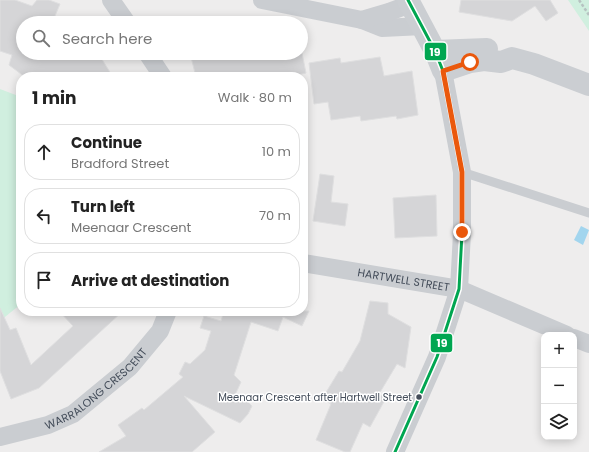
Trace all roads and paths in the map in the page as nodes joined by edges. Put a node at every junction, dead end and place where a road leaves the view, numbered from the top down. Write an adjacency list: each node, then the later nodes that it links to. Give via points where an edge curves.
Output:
1 (111, 0): 6 (street)
2 (262, 0): 7 (street)
3 (579, 0): 5 (path)
4 (409, 2): 7 (street, via 389,12); 8 (street)
5 (589, 15)
6 (121, 16)
7 (362, 20): 8 (street, via 382,28)
8 (423, 26): 9 (street)
9 (435, 51): 10 (street, via 504,50); 12 (street)
10 (512, 58): 12 (street, via 501,62 470,62); 14 (street)
11 (152, 60): 13 (street)
12 (443, 71): 15 (street)
13 (160, 72)
14 (589, 85)
15 (462, 172): 16 (lane); 18 (street)
16 (589, 213)
17 (308, 263): 18 (street, HARTWELL STREET)
18 (459, 289): 20 (street, HARTWELL STREET); 24 (street, via 437,357)
19 (166, 316): 23 (street, WARRALONG CRESCENT, via 160,331 130,367 73,414 48,425)
20 (560, 332)
21 (577, 339): 22 (street)
22 (589, 344)
23 (0, 436)
24 (395, 452)

